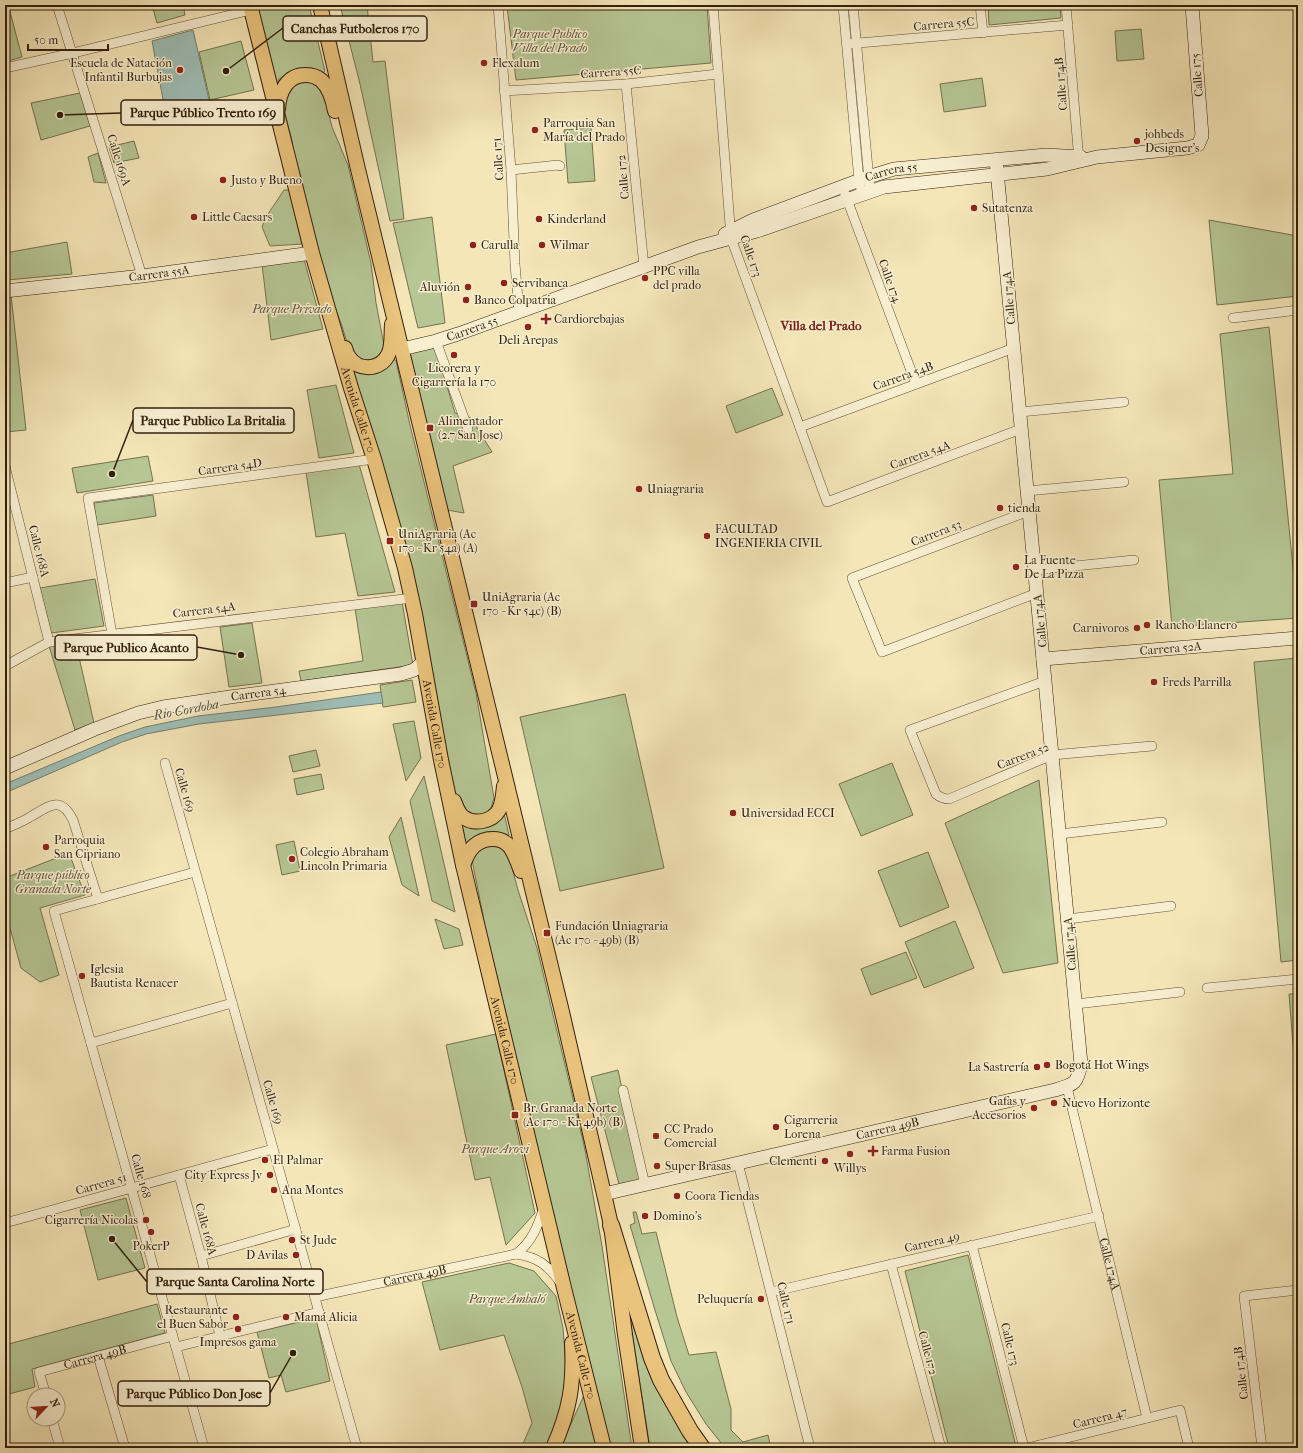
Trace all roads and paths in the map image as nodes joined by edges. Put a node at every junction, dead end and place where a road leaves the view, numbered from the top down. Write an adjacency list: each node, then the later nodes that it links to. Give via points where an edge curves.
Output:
1 (57, 5): 14 (street, Calle 169A)
2 (320, 5): 23 (main road)
3 (498, 5): 18 (street, Calle 171)
4 (713, 5): 16 (street, Calle 173)
5 (843, 5): 13 (street)
6 (852, 5): 13 (street)
7 (980, 5): 12 (street)
8 (1066, 5): 11 (street, Calle 174B)
9 (1192, 5): 20 (street, Calle 175, via 1202,136)
10 (251, 8): 14 (street); 19 (main road, Avenida Calle 170)
11 (1068, 25): 12 (street, Carrera 55C); 21 (street, Calle 174B)
12 (983, 33): 13 (street, Carrera 55C)
13 (851, 44): 27 (street)
14 (73, 53): 15 (street); 34 (street, Calle 169A)
15 (5, 68)
16 (718, 74): 17 (street, Carrera 55C); 31 (street, Calle 173)
17 (626, 84): 18 (street, Carrera 55C); 33 (street, Calle 172)
18 (504, 91): 25 (street, Calle 171)
19 (278, 117): 23 (main road, via 279,100 285,84 292,78 302,75 312,75 321,80 332,96 339,126); 32 (main road, Avenida Calle 170)
20 (1198, 145): 21 (street, Carrera 55)
21 (1079, 159): 22 (street, Carrera 55, via 1046,155); 26 (street, Carrera 55, via 1047,169)
22 (996, 160): 26 (street, Calle 174A); 27 (street, Carrera 55, via 894,169)
23 (357, 165): 37 (main road)
24 (560, 166): 25 (street)
25 (511, 170): 39 (street, Calle 171)
26 (997, 174): 29 (street, Carrera 55, via 910,183); 42 (street, Calle 174A)
27 (863, 178): 28 (street, Carrera 55); 29 (street)
28 (842, 186): 30 (street, Calle 174); 31 (street, Carrera 55, via 753,220)
29 (866, 192): 30 (street, Carrera 55)
30 (847, 199): 31 (street, Carrera 55, via 757,231); 44 (street, Calle 174)
31 (731, 234): 33 (street, Carrera 55); 47 (street, Calle 173)
32 (312, 253): 34 (street, Carrera 55A); 36 (main road, Avenida Calle 170)
33 (644, 267): 39 (street, Carrera 55)
34 (142, 276): 35 (street, Carrera 55A)
35 (5, 291)
36 (325, 298): 37 (main road, via 348,356 362,367 372,368 388,357 391,349); 50 (main road, Avenida Calle 170)
37 (392, 308): 43 (main road)
38 (1298, 310): 40 (street)
39 (519, 312): 41 (street, Carrera 55)
40 (1233, 318)
41 (436, 341): 43 (street, Carrera 55); 48 (street)
42 (1014, 348): 44 (street, Carrera 54B); 46 (street, Calle 174A)
43 (402, 349): 75 (main road)
44 (916, 384): 47 (street, Carrera 54B)
45 (1124, 402): 46 (street)
46 (1020, 412): 49 (street, Calle 174A)
47 (800, 427): 55 (street, Calle 173)
48 (468, 429)
49 (1022, 429): 54 (street, Calle 174A); 55 (street, Carrera 54A)
50 (374, 459): 62 (main road, Avenida Calle 170); 63 (street, Carrera 54D, via 88,498)
51 (5, 466): 53 (street, Calle 168A)
52 (1124, 482): 54 (street)
53 (7, 484): 59 (street, Calle 168A)
54 (1027, 491): 56 (street, Calle 174A)
55 (827, 502)
56 (1029, 511): 58 (street, Calle 174A); 61 (street, Carrera 53, via 852,578 882,652)
57 (1134, 560): 58 (street)
58 (1035, 570): 61 (street, Calle 174A)
59 (33, 577): 60 (street); 65 (street, Calle 168A)
60 (5, 583)
61 (1037, 593): 66 (street, Calle 174A)
62 (412, 598): 63 (street, Carrera 54A); 67 (main road, Avenida Calle 170)
63 (112, 634): 65 (street, Carrera 54A)
64 (1298, 638): 66 (street, Carrera 52A)
65 (49, 642): 68 (street, Carrera 54A)
66 (1043, 659): 69 (street, Calle 174A)
67 (423, 662): 72 (main road, Avenida Calle 170); 74 (street, Carrera 54, via 414,670 401,674 208,700 138,713)
68 (5, 666)
69 (1045, 681): 71 (street, Calle 174A); 71 (street, Carrera 52, via 910,730 940,798 949,799)
70 (1152, 746): 71 (street, Carrera 52)
71 (1052, 755): 78 (street, Calle 174A)
72 (441, 760): 75 (main road, via 459,813 469,820 483,822 498,812 502,802); 79 (main road, Avenida Calle 170)
73 (165, 763): 80 (street, Calle 169)
74 (5, 768)
75 (505, 774): 84 (main road)
76 (1162, 822): 78 (street)
77 (5, 829): 81 (street, via 48,806 65,808 73,820)
78 (1060, 834): 83 (street, Calle 174A)
79 (463, 865): 84 (main road, via 474,846 484,839 507,843 514,853); 99 (main road, Avenida Calle 170)
80 (195, 872): 81 (street); 88 (street, Calle 169)
81 (98, 899): 90 (street, Calle 168, via 54,911)
82 (1171, 906): 83 (street)
83 (1068, 919): 89 (street, Calle 174A)
84 (540, 920): 98 (main road)
85 (1298, 979): 86 (street)
86 (1207, 988)
87 (1180, 992): 89 (street)
88 (232, 1003): 90 (street); 93 (street, Calle 169)
89 (1076, 1004): 91 (street, Calle 174A, via 1081,1064 1078,1078)
90 (91, 1043): 97 (street, Calle 168)
91 (1072, 1084): 94 (street, Carrera 49B); 100 (street, Calle 174A)
92 (623, 1090): 96 (street)
93 (273, 1149): 95 (street, Carrera 51); 103 (street, Calle 169)
94 (738, 1163): 96 (street, Carrera 49B); 110 (street, Calle 171)
95 (179, 1175): 97 (street, Carrera 51); 106 (street, Calle 168A)
96 (645, 1185): 98 (street, Carrera 49B)
97 (132, 1188): 101 (street, Carrera 51); 114 (street, Calle 168)
98 (604, 1194): 102 (main road)
99 (544, 1205): 105 (street, via 534,1234); 108 (main road, Avenida Calle 170)
100 (1099, 1216): 104 (street, Carrera 49); 119 (street, Calle 174A)
101 (5, 1223)
102 (611, 1225): 127 (main road); 128 (highway, via 652,1358 661,1380)
103 (296, 1229): 106 (street); 111 (street, Calle 169)
104 (972, 1245): 107 (street, Carrera 49); 131 (street, Calle 173)
105 (516, 1254): 108 (street, Carrera 49B, via 540,1261); 111 (street, Carrera 49B)
106 (201, 1256): 115 (street, Calle 168A)
107 (892, 1264): 110 (street, Carrera 49); 130 (street, Calle 172)
108 (564, 1288): 113 (main road, Avenida Calle 170)
109 (1298, 1290): 133 (street, Calle 174B, via 1244,1296)
110 (771, 1292): 129 (street, Calle 171)
111 (314, 1296): 112 (street, Calle 169)
112 (319, 1312): 115 (street); 124 (street, Calle 169)
113 (571, 1315): 125 (main road, via 572,1386 567,1412); 126 (main road, Avenida Calle 170)
114 (173, 1336): 116 (street, Calle 168); 117 (street, Carrera 49B)
115 (220, 1336): 116 (street)
116 (176, 1347): 123 (street, Calle 168)
117 (98, 1356): 118 (street, Carrera 49B, via 39,1372); 122 (street)
118 (44, 1387)
119 (1147, 1418): 131 (street, Carrera 47); 132 (street, Carrera 47, via 1180,1410)
120 (54, 1427): 121 (street)
121 (60, 1448)
122 (125, 1448)
123 (204, 1448)
124 (357, 1448)
125 (553, 1448)
126 (604, 1448)
127 (642, 1448)
128 (702, 1448)
129 (810, 1448)
130 (941, 1448)
131 (1025, 1448)
132 (1189, 1448)
133 (1262, 1448)

